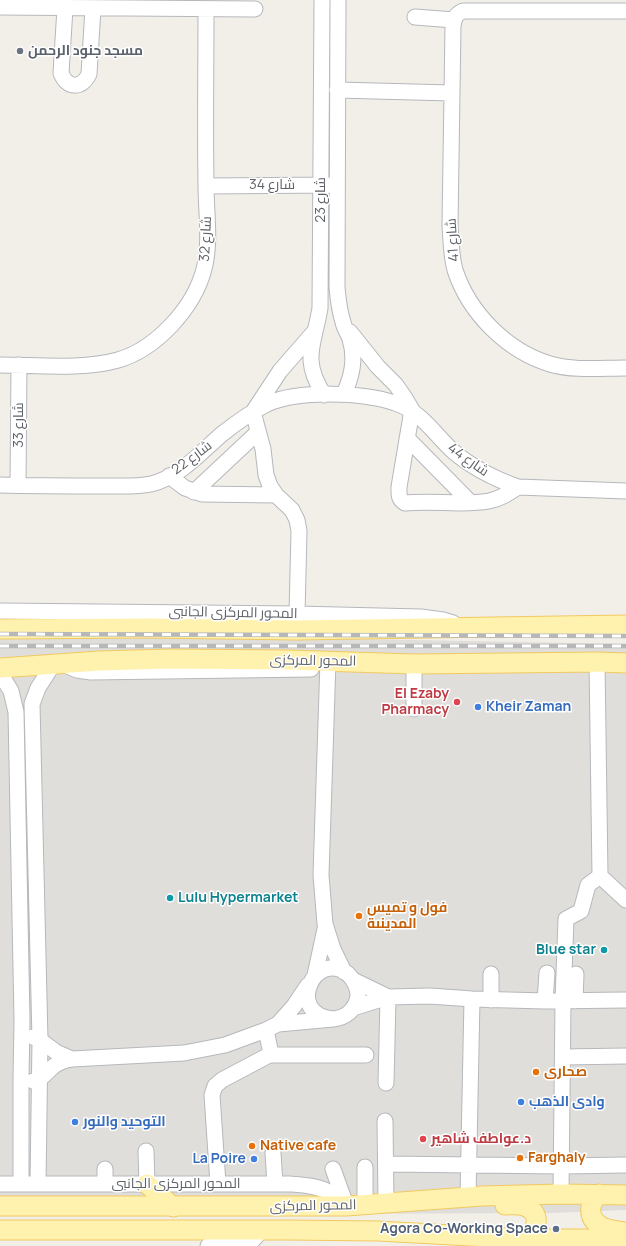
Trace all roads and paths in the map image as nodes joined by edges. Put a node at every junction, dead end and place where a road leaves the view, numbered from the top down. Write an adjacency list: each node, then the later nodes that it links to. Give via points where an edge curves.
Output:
1 (322, 0): 13 (street, شارع 23)
2 (338, 0): 11 (street, شارع 23)
3 (0, 7): 4 (street)
4 (65, 8): 5 (street); 5 (street, via 61,73 68,84 75,85 81,84 89,74)
5 (92, 8): 6 (street)
6 (206, 9): 7 (street); 17 (street, شارع 32)
7 (255, 9)
8 (626, 11): 10 (street, via 463,11 458,13)
9 (415, 17): 10 (street)
10 (454, 20): 12 (street, شارع 41)
11 (337, 90): 12 (street); 14 (street, شارع 23)
12 (452, 92): 22 (street, شارع 41, via 451,248 455,270 463,291 475,310 508,342 528,355 550,364 573,368)
13 (321, 110): 14 (street); 15 (street, شارع 23)
14 (337, 110): 16 (street, شارع 23)
15 (321, 185): 16 (street, شارع 34); 17 (street, شارع 34); 19 (street, شارع 23, via 320,308)
16 (337, 185): 18 (street, شارع 23, via 337,287)
17 (206, 186): 21 (street, شارع 32, via 208,248 204,270 196,290 170,326 138,352 119,360 98,365)
18 (343, 324): 23 (street, شارع 23, via 353,352 350,381); 25 (street, via 396,385)
19 (316, 330): 24 (street, شارع 23, via 310,352 311,364); 26 (street, via 280,371)
20 (0, 365): 21 (street, شارع 32)
21 (19, 365): 31 (street, شارع 33)
22 (626, 368)
23 (344, 394): 24 (street, شارع 44); 25 (street, شارع 44, via 379,398)
24 (324, 395): 26 (street, شارع 22, via 282,400)
25 (412, 410): 28 (street); 32 (street, شارع 44, via 442,442 465,460 485,473)
26 (253, 412): 27 (street); 29 (street, شارع 22, via 186,466)
27 (258, 432): 34 (street); 35 (street, via 266,475)
28 (407, 438): 36 (street); 36 (street, via 398,495 401,500 405,503)
29 (169, 476): 31 (street, شارع 22, via 151,484 61,487); 34 (street)
30 (0, 485): 31 (street, شارع 22)
31 (18, 485)
32 (518, 487): 33 (street, شارع 44); 36 (street, via 490,501)
33 (626, 491)
34 (194, 492): 35 (street)
35 (276, 495): 38 (street, via 292,510 299,530)
36 (470, 502)
37 (0, 611): 39 (street, المحور المركزى الجانبى)
38 (297, 614): 39 (street, المحور المركزى الجانبى); 41 (street, المحور المركزى الجانبى, via 426,618 443,620)
39 (150, 620): 41 (main road, via 304,630); 42 (main road)
40 (626, 625): 41 (main road)
41 (463, 628)
42 (0, 629)
43 (596, 662): 45 (main road, المحور المركزى); 46 (main road, المحور المركزى); 51 (street)
44 (57, 663): 47 (main road, المحور المركزى, via 192,659); 48 (main road, المحور المركزى); 68 (street, via 38,688 32,704)
45 (626, 663)
46 (414, 664): 47 (main road, المحور المركزى); 50 (street)
47 (327, 665): 53 (street, via 321,876)
48 (0, 668)
49 (0, 673): 69 (street, via 11,691 16,712)
50 (414, 709)
51 (600, 876): 52 (street); 64 (street, via 588,885 581,911 566,919)
52 (626, 900)
53 (325, 924): 57 (street, via 333,949); 58 (street, via 322,948)
54 (547, 973): 63 (street)
55 (491, 974): 61 (street)
56 (576, 974): 64 (street)
57 (348, 976): 58 (street, via 332,969 320,972); 59 (street); 65 (street, via 356,985 358,997)
58 (312, 980): 66 (street, via 307,998 312,1009 321,1017); 67 (street, via 294,1006)
59 (388, 997): 60 (street); 65 (street); 77 (street)
60 (472, 999): 61 (street); 83 (street)
61 (491, 1000): 63 (street)
62 (626, 1000): 64 (street)
63 (545, 1001): 64 (street)
64 (569, 1001): 73 (street)
65 (353, 1008): 66 (street, via 344,1016)
66 (333, 1020): 67 (street)
67 (272, 1027): 70 (street); 74 (street, via 225,1045 184,1053)
68 (40, 1040): 69 (street, via 32,1037); 74 (street, via 56,1052); 76 (street)
69 (22, 1042): 75 (street)
70 (272, 1054): 71 (street); 92 (street, via 215,1086 212,1095)
71 (366, 1055)
72 (626, 1056): 73 (street)
73 (563, 1057): 85 (street)
74 (72, 1059): 76 (street, via 55,1066)
75 (21, 1078): 76 (street); 89 (street)
76 (39, 1080): 90 (street)
77 (386, 1082)
78 (386, 1120): 82 (street)
79 (151, 1152): 91 (street)
80 (206, 1152): 92 (street)
81 (273, 1153): 93 (street)
82 (386, 1164): 83 (street); 98 (street)
83 (468, 1165): 85 (street); 97 (street)
84 (626, 1165): 85 (street)
85 (562, 1166): 94 (street)
86 (365, 1167): 99 (street)
87 (334, 1169): 102 (street)
88 (0, 1184): 89 (street, المحور المركزى الجانبى)
89 (21, 1184): 90 (street, المحور المركزى الجانبى)
90 (38, 1184): 91 (street, المحور المركزى الجانبى, via 104,1177)
91 (152, 1184): 92 (street, المحور المركزى الجانبى); 101 (main road)
92 (212, 1184): 93 (street, المحور المركزى الجانبى)
93 (275, 1184): 102 (street, المحور المركزى الجانبى, via 318,1188 331,1193)
94 (561, 1194): 95 (main road, المحور المركزى); 97 (main road, المحور المركزى)
95 (599, 1194): 96 (main road, المحور المركزى); 105 (main road, via 591,1207 595,1221 603,1227)
96 (626, 1195)
97 (475, 1197): 98 (main road, المحور المركزى); 106 (main road, via 502,1204 525,1206 534,1213 536,1228)
98 (386, 1203): 99 (main road, المحور المركزى)
99 (365, 1205): 102 (main road, المحور المركزى)
100 (0, 1206): 101 (main road, المحور المركزى)
101 (173, 1206): 102 (main road, المحور المركزى)
102 (346, 1206)
103 (263, 1229): 104 (main road, المحور المركزى); 106 (main road, المحور المركزى, via 378,1231); 108 (street, via 252,1242 238,1246)
104 (0, 1230)
105 (626, 1233)
106 (526, 1239): 107 (main road, المحور المركزى)
107 (626, 1239)
108 (208, 1246)

